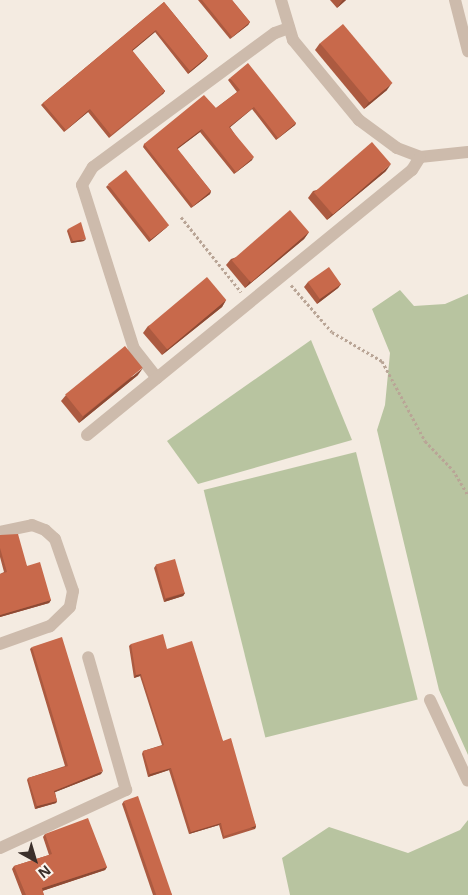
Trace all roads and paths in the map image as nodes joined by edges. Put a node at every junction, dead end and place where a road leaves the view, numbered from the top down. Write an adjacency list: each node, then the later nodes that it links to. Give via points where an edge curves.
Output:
1 (281, 0): 3 (street)
2 (455, 0): 4 (street)
3 (289, 28): 6 (street, via 293,40 359,120 397,148); 10 (street, via 275,33 93,167 82,185 134,349)
4 (468, 51)
5 (468, 152): 6 (street)
6 (420, 158): 8 (street, via 412,170)
7 (181, 217): 9 (path)
8 (282, 276): 9 (street); 12 (path, via 332,332 382,361 426,441 454,470)
9 (249, 303): 10 (street)
10 (157, 378): 11 (street)
11 (87, 435)
12 (468, 495)
13 (0, 532): 14 (street, via 32,524 45,530 55,539 73,591 70,607 50,626)
14 (0, 644)
15 (88, 657): 18 (street, via 126,790)
16 (430, 700): 17 (street)
17 (468, 781)
18 (0, 848)

